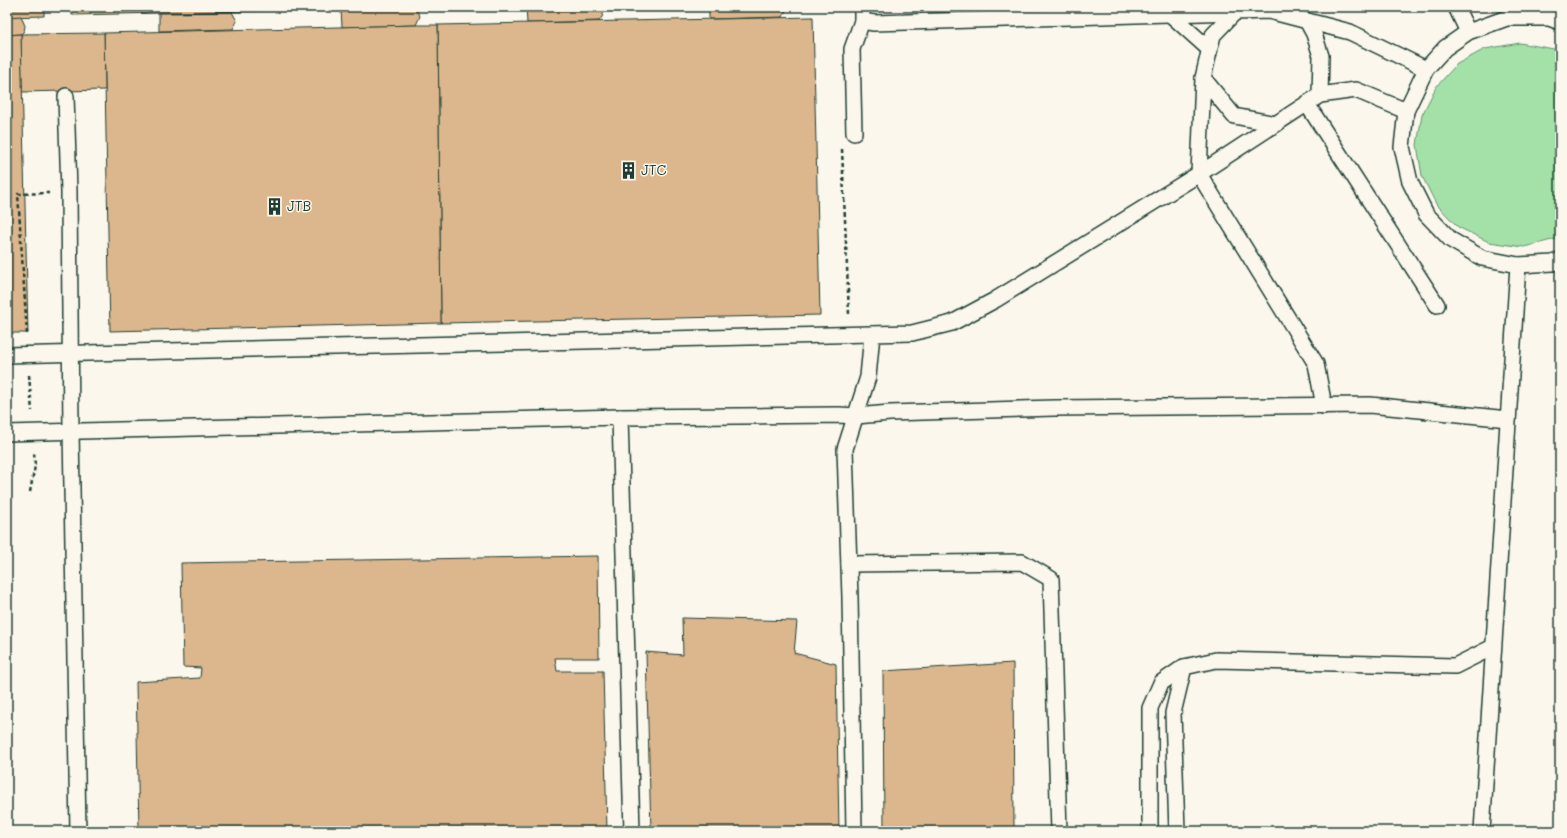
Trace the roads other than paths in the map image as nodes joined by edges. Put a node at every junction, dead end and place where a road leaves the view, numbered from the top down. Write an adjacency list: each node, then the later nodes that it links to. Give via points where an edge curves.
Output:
1 (1456, 7): 8 (lane)
2 (1538, 7): 6 (lane)
3 (1235, 12): 5 (lane); 7 (lane, via 1269,11); 9 (lane, via 1213,35)
4 (862, 14): 5 (lane, via 874,23); 17 (lane, via 852,49)
5 (1170, 14): 9 (lane)
6 (1555, 20): 8 (lane, via 1507,18)
7 (1307, 21): 10 (lane, via 1350,32); 12 (lane, via 1322,56)
8 (1468, 32): 10 (lane, via 1445,48)
9 (1210, 49): 11 (lane)
10 (1426, 69): 15 (lane)
11 (1204, 78): 16 (lane, via 1234,116); 18 (lane)
12 (1320, 95): 14 (lane); 15 (lane, via 1356,90)
13 (66, 96): 23 (lane, via 70,192)
14 (1307, 104): 16 (lane); 21 (lane)
15 (1406, 111): 20 (lane, via 1402,147 1410,182 1426,214 1451,240 1482,258)
16 (1276, 124): 18 (lane)
17 (854, 133)
18 (1199, 174): 22 (lane, via 995,300 952,323 912,333); 25 (lane, via 1316,364)
19 (1560, 260): 20 (lane)
20 (1518, 266): 28 (lane)
21 (1437, 305)
22 (872, 334): 23 (lane); 26 (lane, via 868,377)
23 (71, 354): 24 (lane); 29 (lane)
24 (7, 356)
25 (1324, 406): 26 (lane, via 1054,408); 28 (lane, via 1370,405)
26 (856, 416): 27 (lane); 31 (lane, via 845,449)
27 (620, 417): 29 (lane); 35 (lane)
28 (1508, 419): 32 (lane)
29 (71, 431): 30 (lane); 34 (lane)
30 (7, 433)
31 (849, 564): 36 (lane); 37 (lane, via 1022,562 1051,579)
32 (1494, 647): 33 (lane, via 1455,666 1216,660); 40 (lane)
33 (1184, 667): 38 (lane, via 1161,683 1150,708); 39 (lane, via 1173,712)
34 (78, 831)
35 (632, 831)
36 (854, 831)
37 (1059, 831)
38 (1150, 831)
39 (1177, 831)
40 (1482, 831)

